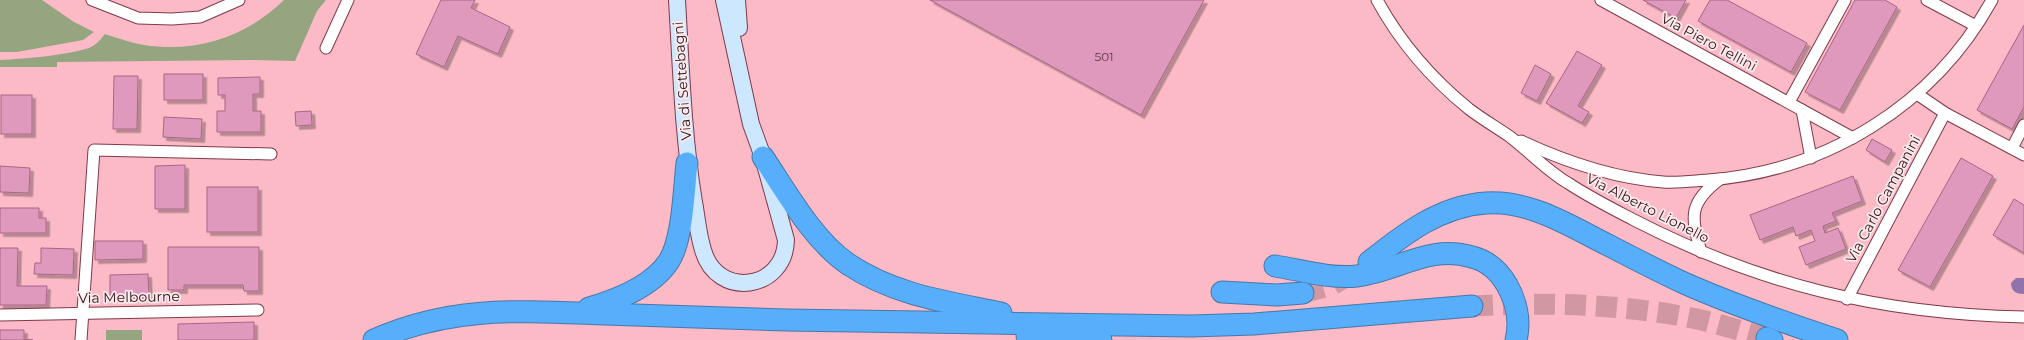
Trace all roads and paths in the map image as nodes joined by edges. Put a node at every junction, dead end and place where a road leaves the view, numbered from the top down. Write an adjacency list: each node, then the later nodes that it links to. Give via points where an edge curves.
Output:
1 (92, 0): 2 (street, via 138,18 172,19 200,16)
2 (239, 0)
3 (348, 0): 13 (street)
4 (677, 0): 27 (main road, Via di Settebagni)
5 (724, 0): 14 (main road)
6 (736, 0): 14 (main road)
7 (1377, 0): 20 (street, Via Alberto Lionello, via 1396,31 1436,79 1469,109)
8 (1845, 0): 16 (street)
9 (1927, 0): 12 (street)
10 (1992, 0): 12 (street)
11 (1606, 1): 16 (street, Via Piero Tellini)
12 (1976, 26): 15 (street, via 1948,64)
13 (326, 48)
14 (745, 91): 25 (main road, Via di Settebagni, via 751,124)
15 (1917, 94): 18 (street); 21 (street, via 1885,119)
16 (1789, 102): 17 (street, Via Piero Tellini)
17 (1802, 110): 21 (street, Via Piero Tellini); 26 (street)
18 (1945, 113): 22 (street); 34 (street, Via Carlo Campanini)
19 (2024, 125): 22 (street)
20 (1509, 136): 28 (street, via 1554,156 1616,175 1662,182); 29 (street, Via Alberto Lionello, via 1548,170 1580,191 1661,234)
21 (1853, 138): 26 (street)
22 (2012, 148): 24 (street)
23 (271, 154): 37 (street, via 94,150)
24 (2024, 155)
25 (763, 157): 27 (main road, Via di Settebagni, via 784,232 785,246 780,262 773,271 762,279 743,284 730,282 719,275 705,255); 42 (highway, via 805,220 825,243 847,264 873,279 923,297)
26 (1811, 158): 28 (street, via 1751,175)
27 (687, 163): 38 (highway, via 678,233 666,265 653,278 632,292)
28 (1720, 179): 29 (street, via 1702,195 1694,212 1694,225)
29 (1702, 252): 34 (street, Via Alberto Lionello, via 1757,273)
30 (1369, 262): 47 (highway, via 1406,234 1452,209 1486,203 1514,205 1554,218 1714,296)
31 (1275, 266): 46 (highway, via 1328,275 1355,276 1432,254 1451,253 1480,259 1494,268 1508,287 1519,314)
32 (1222, 292): 33 (highway, via 1277,295)
33 (1303, 293)
34 (1847, 299): 40 (street, Via Alberto Lionello, via 1922,311)
35 (1472, 306): 42 (highway, via 1254,324 1191,326)
36 (258, 310): 37 (street, Via Melbourne)
37 (83, 313): 39 (street, Via Melbourne); 43 (street)
38 (574, 313): 41 (highway); 44 (highway, via 514,310 465,313 414,325)
39 (0, 315)
40 (2024, 317)
41 (789, 320): 42 (highway); 45 (highway)
42 (1051, 323)
43 (81, 340)
44 (374, 340)
45 (1101, 340)
46 (1516, 340)
47 (1837, 340)

